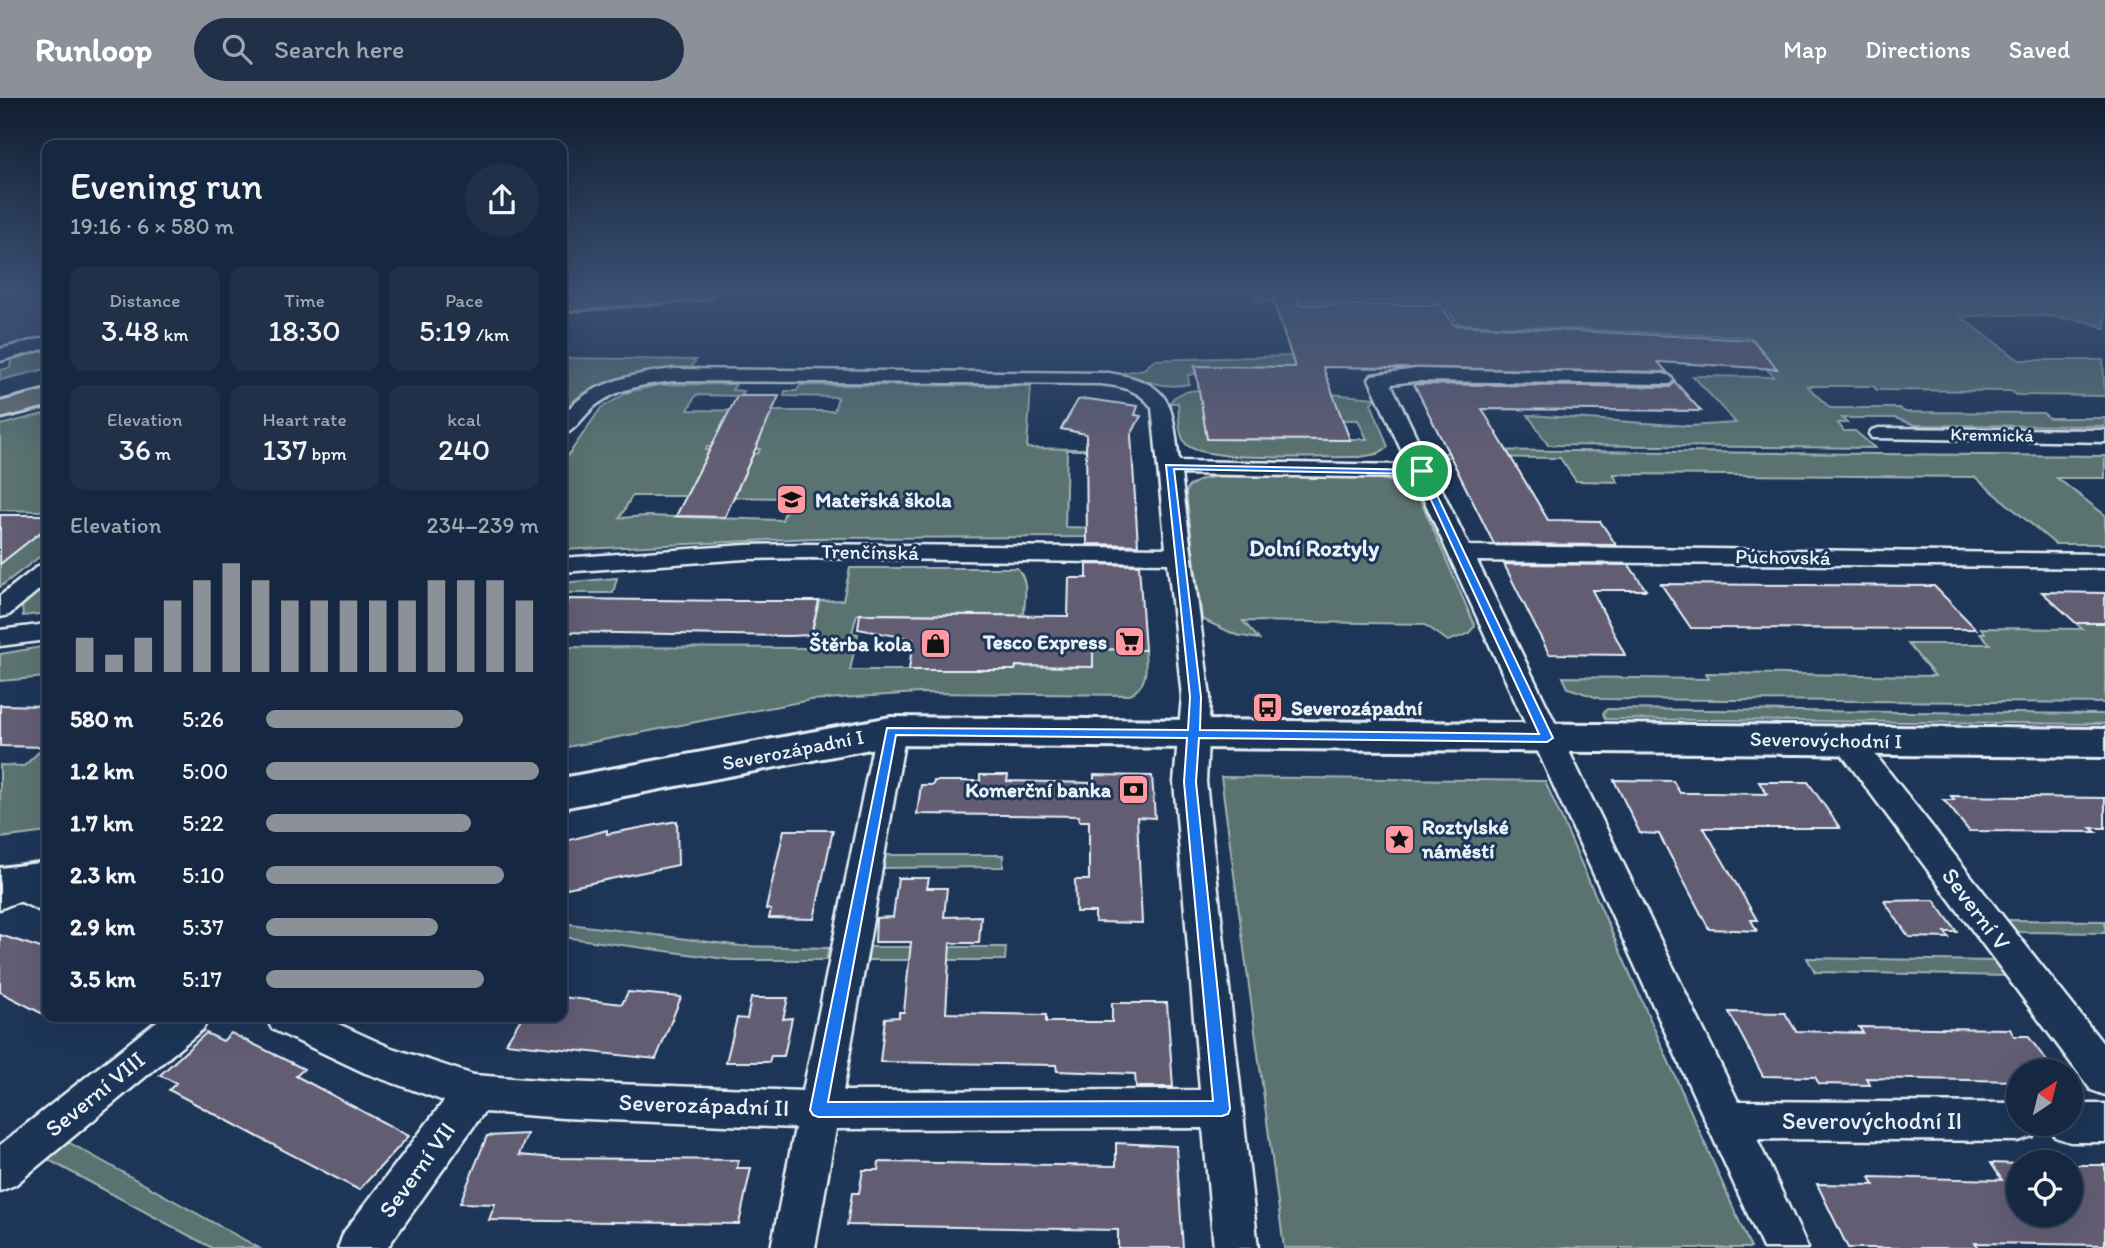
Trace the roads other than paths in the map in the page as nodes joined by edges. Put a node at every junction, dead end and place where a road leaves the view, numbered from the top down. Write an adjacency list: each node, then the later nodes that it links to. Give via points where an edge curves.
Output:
1 (34, 346): 2 (street)
2 (0, 355)
3 (42, 378): 5 (highway)
4 (1663, 380): 12 (street, via 1416,375 1379,379)
5 (0, 389)
6 (42, 399): 7 (highway)
7 (0, 410)
8 (567, 422): 11 (street, via 576,410 604,391 665,376 1100,378 1131,383 1157,398)
9 (1879, 434): 10 (street, Kremnická)
10 (2105, 436)
11 (1169, 467): 12 (street); 14 (street)
12 (1422, 471): 13 (street)
13 (1461, 554): 15 (street, Púchovská); 23 (street)
14 (1179, 556): 16 (street, Trenčínská, via 809,551); 22 (street, via 1196,697)
15 (2105, 561)
16 (567, 565)
17 (42, 575): 18 (street)
18 (0, 609)
19 (42, 633): 20 (street)
20 (0, 638)
21 (891, 731): 22 (street, Severozápadní I); 26 (street, Severozápadní I); 32 (street)
22 (1194, 734): 23 (street); 31 (street, via 1190,782)
23 (1547, 738): 24 (street, Severovýchodní I); 33 (street)
24 (1848, 741): 25 (street, Severovýchodní I); 29 (street, Severní V)
25 (2105, 743)
26 (567, 792)
27 (184, 1022): 37 (street, Severní VIII)
28 (296, 1022): 30 (street, Severozápadní II, via 379,1061)
29 (2105, 1077)
30 (474, 1093): 32 (street, Severozápadní II); 38 (street, Severní VII)
31 (1222, 1109): 32 (street, Severozápadní II); 40 (street)
32 (818, 1110): 39 (street)
33 (1727, 1120): 34 (street, Severovýchodní II); 41 (street)
34 (2006, 1122)
35 (2083, 1123): 36 (street)
36 (2105, 1123)
37 (0, 1171)
38 (360, 1248)
39 (793, 1248)
40 (1236, 1248)
41 (1786, 1248)

